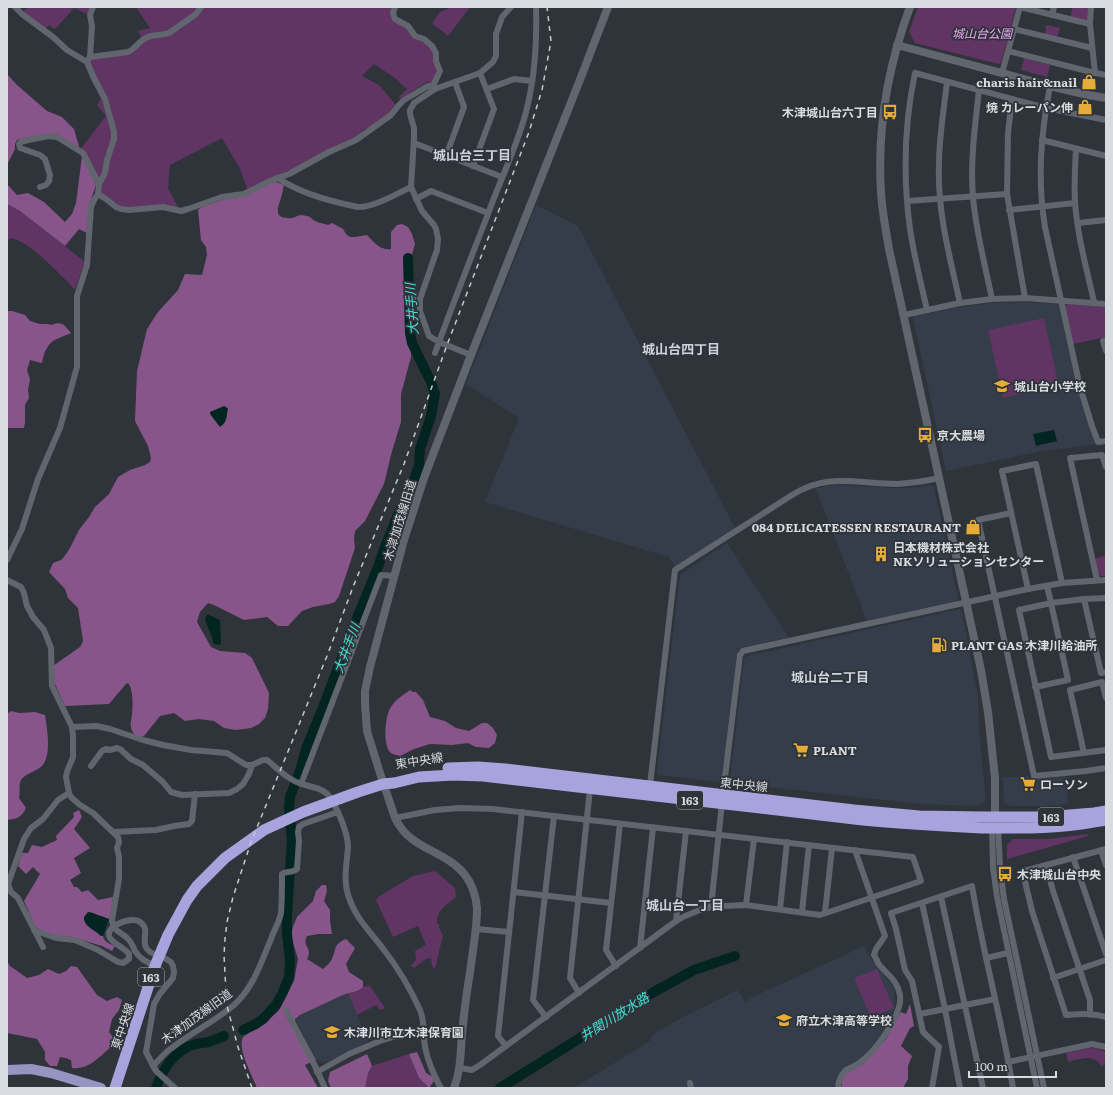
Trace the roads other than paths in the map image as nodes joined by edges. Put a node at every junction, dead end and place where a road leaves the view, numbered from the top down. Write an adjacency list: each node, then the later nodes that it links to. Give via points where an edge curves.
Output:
1 (15, 7): 18 (street, via 67,50)
2 (93, 7): 18 (street, via 90,15 92,26)
3 (201, 7): 18 (street, via 196,14 169,32 147,37 133,50)
4 (395, 7): 27 (street, via 395,19 408,26 415,36 429,42 436,53 440,71)
5 (511, 7): 19 (street, via 502,17 496,34 496,56)
6 (536, 7): 23 (street)
7 (608, 7): 69 (street, 木津加茂線旧道)
8 (910, 7): 15 (street)
9 (1020, 7): 12 (street); 14 (street)
10 (1054, 7): 12 (street)
11 (1091, 7): 13 (street)
12 (1052, 15): 13 (street)
13 (1090, 24): 16 (street)
14 (1014, 29): 16 (street); 17 (street)
15 (897, 45): 20 (street); 64 (street, via 885,101 880,167 886,228)
16 (1092, 48): 21 (street)
17 (1008, 50): 20 (street); 21 (street)
18 (88, 60): 42 (street, via 105,98 114,134 105,173)
19 (480, 73): 24 (street); 28 (street)
20 (1002, 73): 26 (street)
21 (1094, 73): 22 (street)
22 (1106, 75)
23 (532, 81): 28 (street, via 514,79); 40 (street, via 526,112)
24 (455, 82): 27 (street); 37 (street, via 464,107)
25 (947, 82): 29 (street); 49 (street, via 938,165); 50 (street, via 915,73 910,94 905,151)
26 (1050, 86): 30 (street); 32 (street)
27 (434, 88): 35 (street, via 411,107); 41 (street, via 428,86 404,100 391,115 356,140)
28 (487, 89): 39 (street, via 494,109)
29 (979, 90): 31 (street); 47 (street, via 973,157)
30 (1106, 98)
31 (1012, 99): 32 (street); 46 (street, via 1008,133)
32 (1046, 108): 33 (street); 34 (street)
33 (1106, 120)
34 (1042, 140): 36 (street); 52 (street)
35 (414, 143): 37 (street); 44 (street)
36 (1076, 148): 38 (street); 51 (street)
37 (446, 156): 39 (street)
38 (1106, 156)
39 (473, 166): 40 (street)
40 (502, 177): 54 (street)
41 (278, 178): 44 (street, via 308,194 358,207 385,200); 45 (street, via 244,194 222,197 181,211 163,207 121,209)
42 (99, 184): 43 (street, via 83,153 49,136 19,144 20,148 45,159 50,175 49,181); 45 (street)
43 (40, 187)
44 (411, 187): 48 (street)
45 (98, 194): 74 (street, via 91,207 87,265 77,296 77,367 60,428 38,479 22,530)
46 (1007, 194): 47 (street); 53 (street)
47 (973, 196): 49 (street); 58 (street)
48 (416, 199): 54 (street, via 432,191); 66 (street, via 434,225 437,234 437,250 420,299 420,311 429,336)
49 (940, 199): 50 (street); 61 (street)
50 (907, 202): 63 (street, via 910,230)
51 (1075, 203): 52 (street); 56 (street)
52 (1042, 207): 53 (street); 59 (street)
53 (1009, 210): 57 (street)
54 (488, 213): 66 (street)
55 (1106, 220): 56 (street)
56 (1078, 223): 60 (street)
57 (1025, 298): 58 (street); 59 (street)
58 (992, 299): 61 (street)
59 (1060, 300): 60 (street); 70 (street, via 1080,387 1092,426 1098,442)
60 (1094, 302): 62 (street)
61 (960, 303): 63 (street)
62 (1106, 304)
63 (927, 310): 64 (street)
64 (904, 315): 72 (street)
65 (1106, 340): 67 (street, via 1103,341)
66 (439, 342): 68 (street); 69 (street)
67 (1106, 351)
68 (435, 353)
69 (471, 355): 75 (street, 木津加茂線旧道, via 424,478)
70 (1106, 441)
71 (1106, 467): 77 (street, via 1102,454 1070,458)
72 (939, 478): 85 (street); 98 (street, via 897,484 836,480 810,485 675,570)
73 (1011, 513): 79 (street, via 1002,471 1036,464); 81 (street); 82 (street, via 978,520)
74 (7, 560)
75 (395, 576): 96 (street, 木津加茂線旧道, via 381,575); 97 (street, via 370,667 365,704 367,731)
76 (7, 580): 90 (street, via 21,587 27,606 44,630 51,648 52,686)
77 (1097, 580): 78 (street); 79 (street)
78 (1106, 580)
79 (1062, 583): 80 (street)
80 (1047, 586): 81 (street); 86 (street)
81 (1028, 589): 82 (street)
82 (995, 596): 85 (street); 95 (street, via 1034,776)
83 (1106, 598): 84 (street)
84 (1084, 599): 86 (street); 87 (street, via 1101,673)
85 (967, 602): 102 (street, via 743,651 740,655); 111 (street, via 988,712 995,778)
86 (1051, 603): 88 (street, via 1018,610); 88 (street, via 1068,680)
87 (1106, 672)
88 (1035, 687): 92 (street, via 1051,757)
89 (1106, 698): 92 (street, via 1102,682 1070,690)
90 (72, 727): 93 (street, via 97,726 163,745 227,754 246,765); 100 (street, via 72,757 66,777)
91 (1106, 750): 92 (street)
92 (1084, 753)
93 (252, 765): 96 (street, via 267,760 288,778); 101 (street, via 249,774 237,789 229,793)
94 (91, 766): 101 (street, via 102,751 117,748 143,765 171,792 182,795)
95 (1106, 768)
96 (301, 784): 104 (street, via 328,794)
97 (383, 784): 98 (highway, 東中央線 / 163, via 392,777 414,772 478,767); 99 (highway, 東中央線 / 163, via 419,777 453,775); 107 (street); 152 (highway, 東中央線 / 163, via 303,812 264,830 225,858 191,895 168,935)
98 (650, 785): 102 (highway, 東中央線 / 163)
99 (590, 788): 102 (highway, 東中央線 / 163); 108 (street)
100 (69, 793): 115 (street); 142 (street, via 58,800 43,819 31,828 24,839 8,884)
101 (195, 794): 113 (street, via 190,824 156,830)
102 (723, 799): 111 (highway, 東中央線 / 163); 116 (street)
103 (1106, 811): 111 (highway, 東中央線 / 163)
104 (338, 812): 165 (street, via 346,832 347,894 354,913 400,972 420,1009); 171 (street, 木津加茂線旧道, via 299,827 297,869 282,874 279,920 262,963 242,997 233,1006 173,1047)
105 (522, 812): 106 (street); 107 (street, via 460,808); 127 (street)
106 (554, 816): 108 (street); 128 (street)
107 (395, 818): 141 (street, via 412,839 446,858 464,874 476,900)
108 (586, 820): 110 (street); 131 (street)
109 (1106, 820): 111 (highway, 東中央線 / 163, via 1063,826)
110 (620, 824): 112 (street); 132 (street)
111 (995, 824): 147 (street, via 993,867); 168 (street, via 1004,899)
112 (653, 828): 114 (street); 145 (street)
113 (127, 831): 115 (street); 119 (street)
114 (686, 831): 116 (street); 139 (street)
115 (114, 832): 119 (street, via 118,837)
116 (719, 835): 117 (street); 135 (street)
117 (754, 839): 118 (street); 134 (street)
118 (787, 842): 120 (street); 136 (street)
119 (118, 845): 140 (street, via 119,879 112,920)
120 (809, 845): 121 (street); 137 (street)
121 (832, 848): 122 (street); 138 (street)
122 (856, 850): 130 (street); 130 (street, via 913,857 921,881)
123 (1104, 850): 124 (street); 126 (street)
124 (1073, 857): 125 (street); 148 (street)
125 (1046, 865): 154 (street); 155 (street, via 1023,873)
126 (1106, 865)
127 (514, 892): 128 (street); 143 (street)
128 (545, 895): 131 (street); 163 (street, via 533,1000)
129 (941, 897): 133 (street); 149 (street, via 972,886); 158 (street)
130 (871, 898): 138 (street); 181 (street, via 885,936 874,955 894,980 900,996 899,1006 890,1027 878,1044 858,1064 845,1070 840,1078)
131 (578, 899): 132 (street); 156 (street, via 570,978)
132 (611, 903): 153 (street, via 606,950)
133 (922, 903): 159 (street); 161 (street, via 891,913 905,970 912,982)
134 (746, 905): 135 (street); 136 (street)
135 (711, 907): 139 (street)
136 (780, 909): 137 (street)
137 (802, 912): 138 (street, via 820,915)
138 (825, 913)
139 (676, 921): 145 (street)
140 (114, 927): 142 (street, via 110,930 109,938 129,954 129,959 123,963 74,940 56,938); 146 (street, via 132,920 141,922 146,931 144,945 147,951); 152 (street, via 130,941 141,959)
141 (476, 929): 143 (street); 172 (street)
142 (34, 930): 144 (street)
143 (509, 932): 166 (street, via 498,1036)
144 (43, 947)
145 (640, 948): 153 (street)
146 (152, 953)
147 (1008, 953): 149 (street); 169 (street)
148 (1106, 954)
149 (986, 958): 157 (street)
150 (166, 959): 171 (street, via 173,966 173,978 154,1004 146,1046 146,1052)
151 (1106, 960): 154 (street)
152 (155, 966): 176 (highway, 東中央線 / 163)
153 (616, 966): 156 (street)
154 (1079, 969): 155 (street); 162 (street, via 1090,1000)
155 (1053, 978): 162 (street, via 1066,1015)
156 (579, 993): 163 (street)
157 (995, 999): 158 (street); 170 (street)
158 (965, 1005): 159 (street); 184 (street)
159 (945, 1009): 161 (street); 183 (street)
160 (286, 1010): 174 (street)
161 (920, 1014): 182 (street, via 923,1032 939,1047)
162 (1090, 1014): 164 (street)
163 (546, 1017): 166 (street)
164 (1106, 1017)
165 (424, 1031): 174 (street, via 406,1033 380,1041 349,1054); 179 (street, via 426,1052)
166 (506, 1046): 172 (street, via 472,1070)
167 (1106, 1047): 168 (street, via 1092,1044)
168 (1037, 1056): 169 (street); 187 (street)
169 (1030, 1057): 170 (street); 186 (street)
170 (1008, 1062): 185 (street)
171 (155, 1068): 177 (street)
172 (460, 1068): 180 (street)
173 (7, 1070): 175 (main road, via 31,1069)
174 (317, 1072): 178 (street)
175 (101, 1088)
176 (115, 1088)
177 (174, 1088)
178 (325, 1088)
179 (441, 1088)
180 (454, 1088)
181 (839, 1088)
182 (932, 1088)
183 (960, 1088)
184 (982, 1088)
185 (1013, 1088)
186 (1037, 1088)
187 (1044, 1088)

